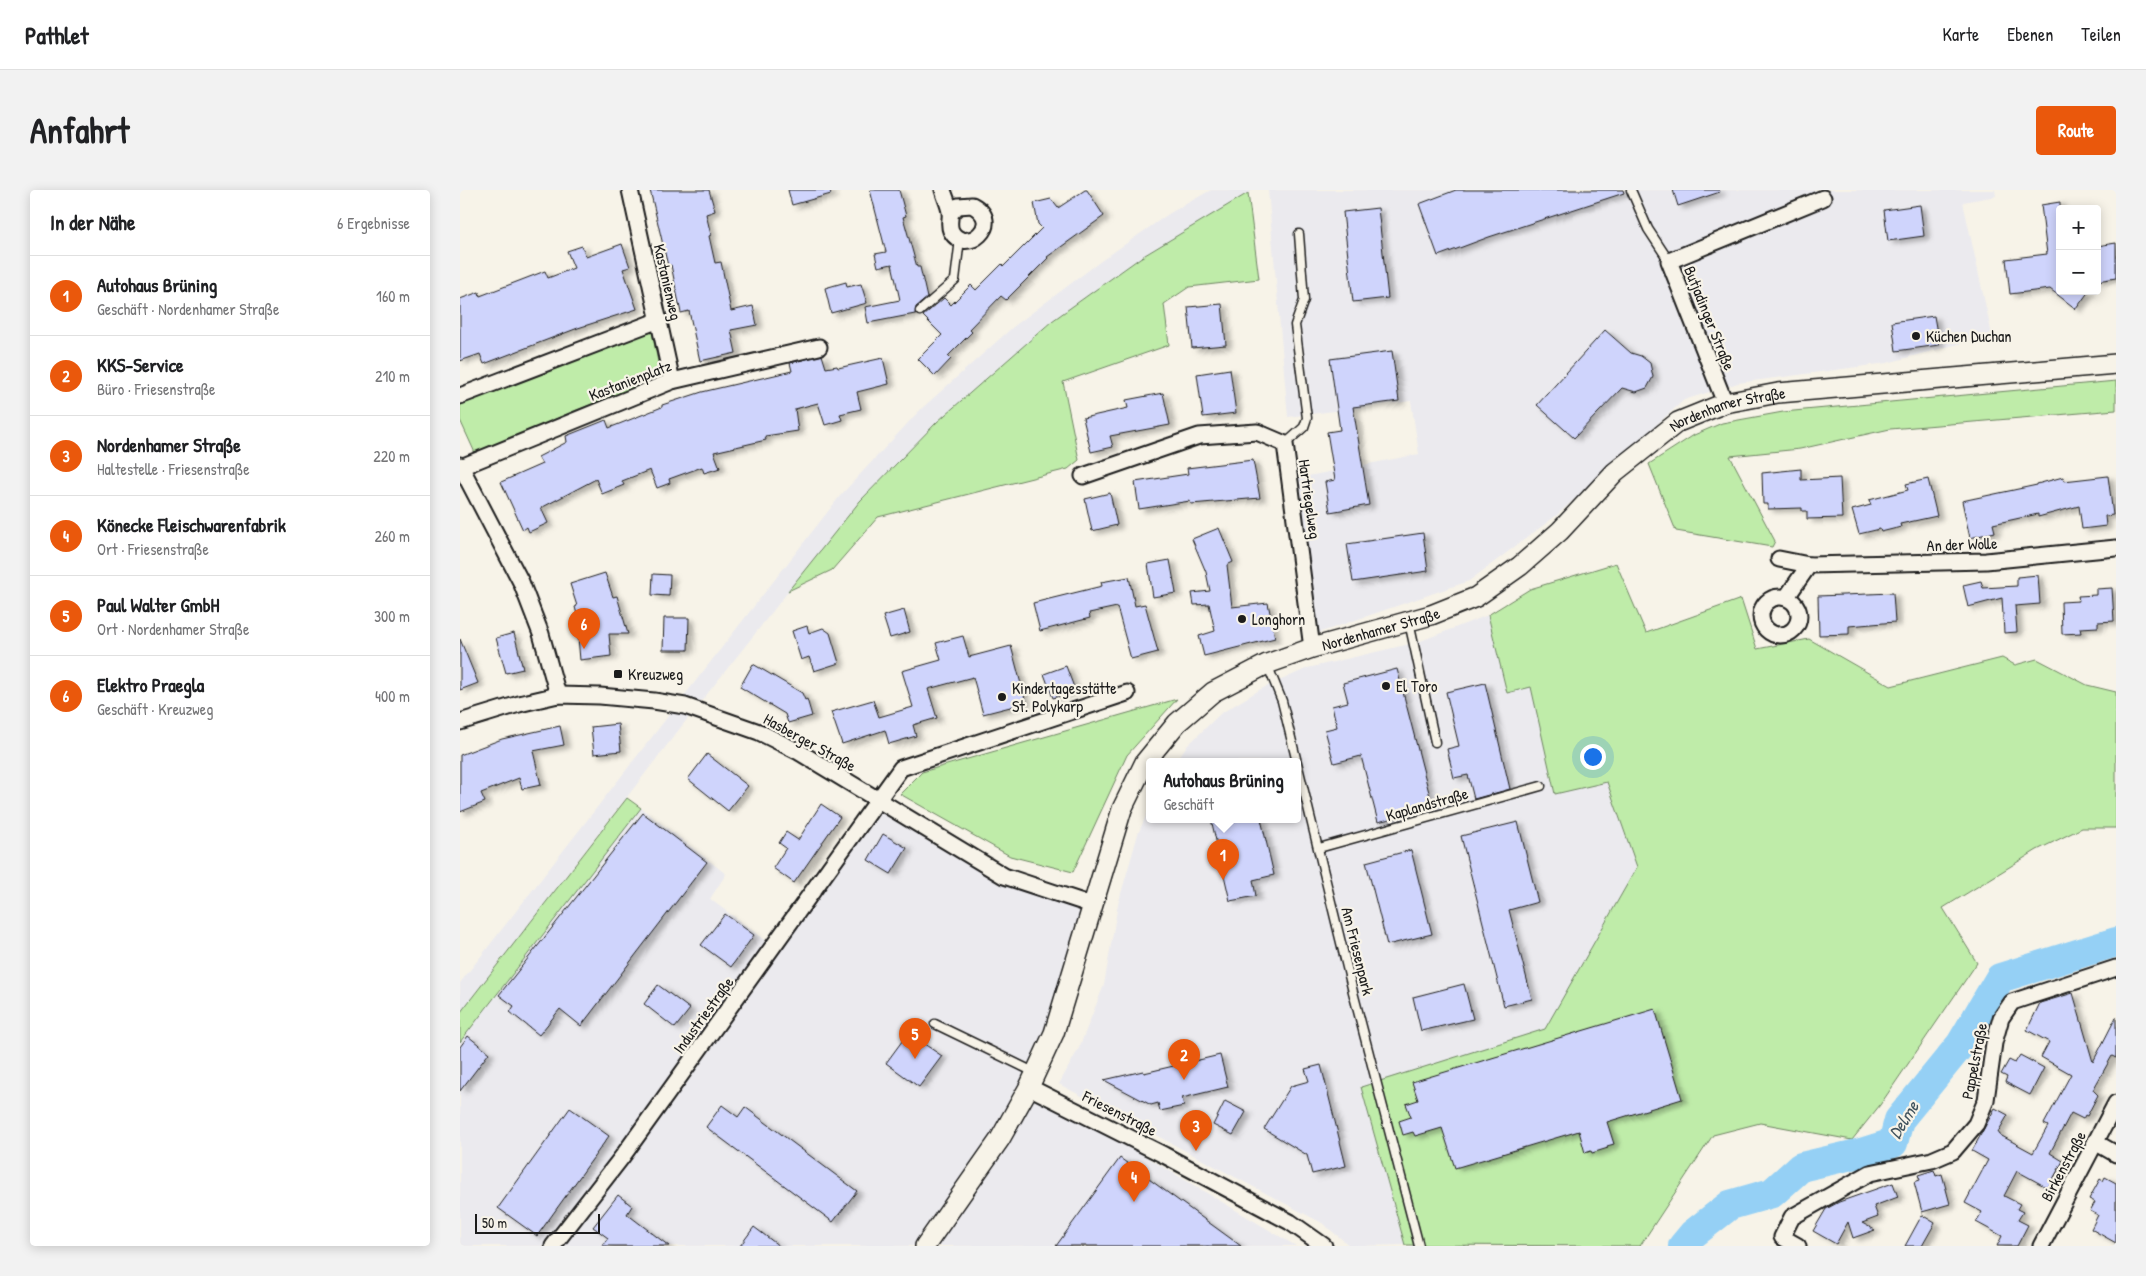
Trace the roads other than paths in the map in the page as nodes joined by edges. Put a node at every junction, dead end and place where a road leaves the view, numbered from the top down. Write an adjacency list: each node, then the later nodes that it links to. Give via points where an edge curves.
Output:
1 (630, 190): 10 (street, Kastanienweg)
2 (943, 190): 5 (street)
3 (1631, 190): 8 (lane, via 1648,229)
4 (1823, 198): 8 (street, Butjadinger Straße)
5 (950, 214): 7 (street, via 950,229); 7 (street, via 958,206 969,204 978,208 984,217 981,234 974,239)
6 (1299, 234): 16 (lane, via 1304,300 1295,325 1306,418 1304,427)
7 (960, 239): 9 (lane, via 955,280)
8 (1669, 261): 15 (street, Butjadinger Straße)
9 (920, 311)
10 (659, 320): 13 (street, Kastanienweg); 14 (street)
11 (819, 348): 13 (street, Kastanienplatz)
12 (2116, 364): 15 (street, Nordenhamer Straße, via 1778,392)
13 (672, 381): 17 (street, Kastanienplatz)
14 (460, 396)
15 (1725, 403): 23 (street, Nordenhamer Straße, via 1678,422 1635,454 1560,531 1492,587 1431,615)
16 (1285, 444): 18 (street, Hartriegelweg, via 1256,432 1200,436); 24 (street, Hartriegelweg)
17 (460, 466): 27 (street, via 521,582 541,634)
18 (1083, 476)
19 (2116, 548): 21 (street, An der Wolle, via 1986,561)
20 (1779, 559): 21 (street, An der Wolle)
21 (1809, 565): 22 (street)
22 (1786, 598)
23 (1409, 620): 24 (street, Nordenhamer Straße); 29 (lane)
24 (1312, 648): 25 (street, Nordenhamer Straße)
25 (1267, 664): 30 (street, Nordenhamer Straße, via 1213,692 1177,723); 31 (lane, Am Friesenpark, via 1282,701)
26 (1127, 693): 35 (street, via 901,768)
27 (558, 695): 28 (street, Hasberger Straße); 35 (street, Hasberger Straße, via 654,701 713,715 760,732 799,752)
28 (460, 722)
29 (1435, 742)
30 (1148, 758)
31 (1296, 758)
32 (1146, 761): 37 (street, Nordenhamer Straße, via 1122,809)
33 (1301, 776): 36 (lane, Am Friesenpark)
34 (1541, 786): 36 (lane, Kaplandstraße)
35 (877, 801): 37 (street, Hasberger Straße, via 1004,876); 44 (street, Industriestraße, via 622,1157)
36 (1319, 848): 47 (lane, Am Friesenpark)
37 (1092, 905): 40 (street, Nordenhamer Straße, via 1054,1033)
38 (2116, 968): 48 (street, Pappelstraße, via 2012,1002 2001,1018 1994,1043 1986,1100 1976,1124 1953,1151 1932,1160 1870,1173 1792,1217 1782,1237)
39 (935, 1024): 40 (lane)
40 (1032, 1080): 45 (street, Nordenhamer Straße, via 1000,1139); 46 (street, Friesenstraße, via 1290,1222)
41 (2116, 1103): 42 (street, Birkenstraße)
42 (2095, 1142): 43 (street); 49 (street, Birkenstraße)
43 (2116, 1154)
44 (553, 1246)
45 (925, 1246)
46 (1324, 1246)
47 (1419, 1246)
48 (1798, 1246)
49 (2041, 1246)

